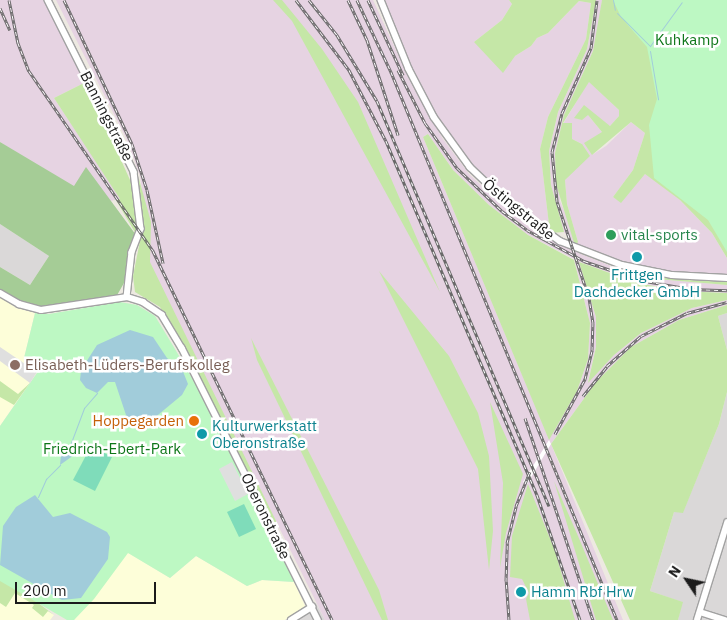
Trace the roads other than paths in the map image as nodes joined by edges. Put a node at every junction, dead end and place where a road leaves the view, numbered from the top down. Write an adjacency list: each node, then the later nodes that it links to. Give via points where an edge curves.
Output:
1 (48, 0): 5 (street, Banningstraße, via 134,172 141,228 132,252)
2 (381, 0): 3 (street, Östingstraße, via 409,69 434,117 459,154 509,204 560,241 622,265 672,276)
3 (727, 278)
4 (0, 293): 5 (street, via 20,304 41,310)
5 (127, 297): 7 (street, Oberonstraße, via 156,310 172,330)
6 (727, 523): 8 (street)
7 (312, 607): 9 (street); 10 (street, Oberonstraße)
8 (700, 612): 11 (street); 12 (street)
9 (291, 620)
10 (318, 620)
11 (697, 620)
12 (725, 620)

